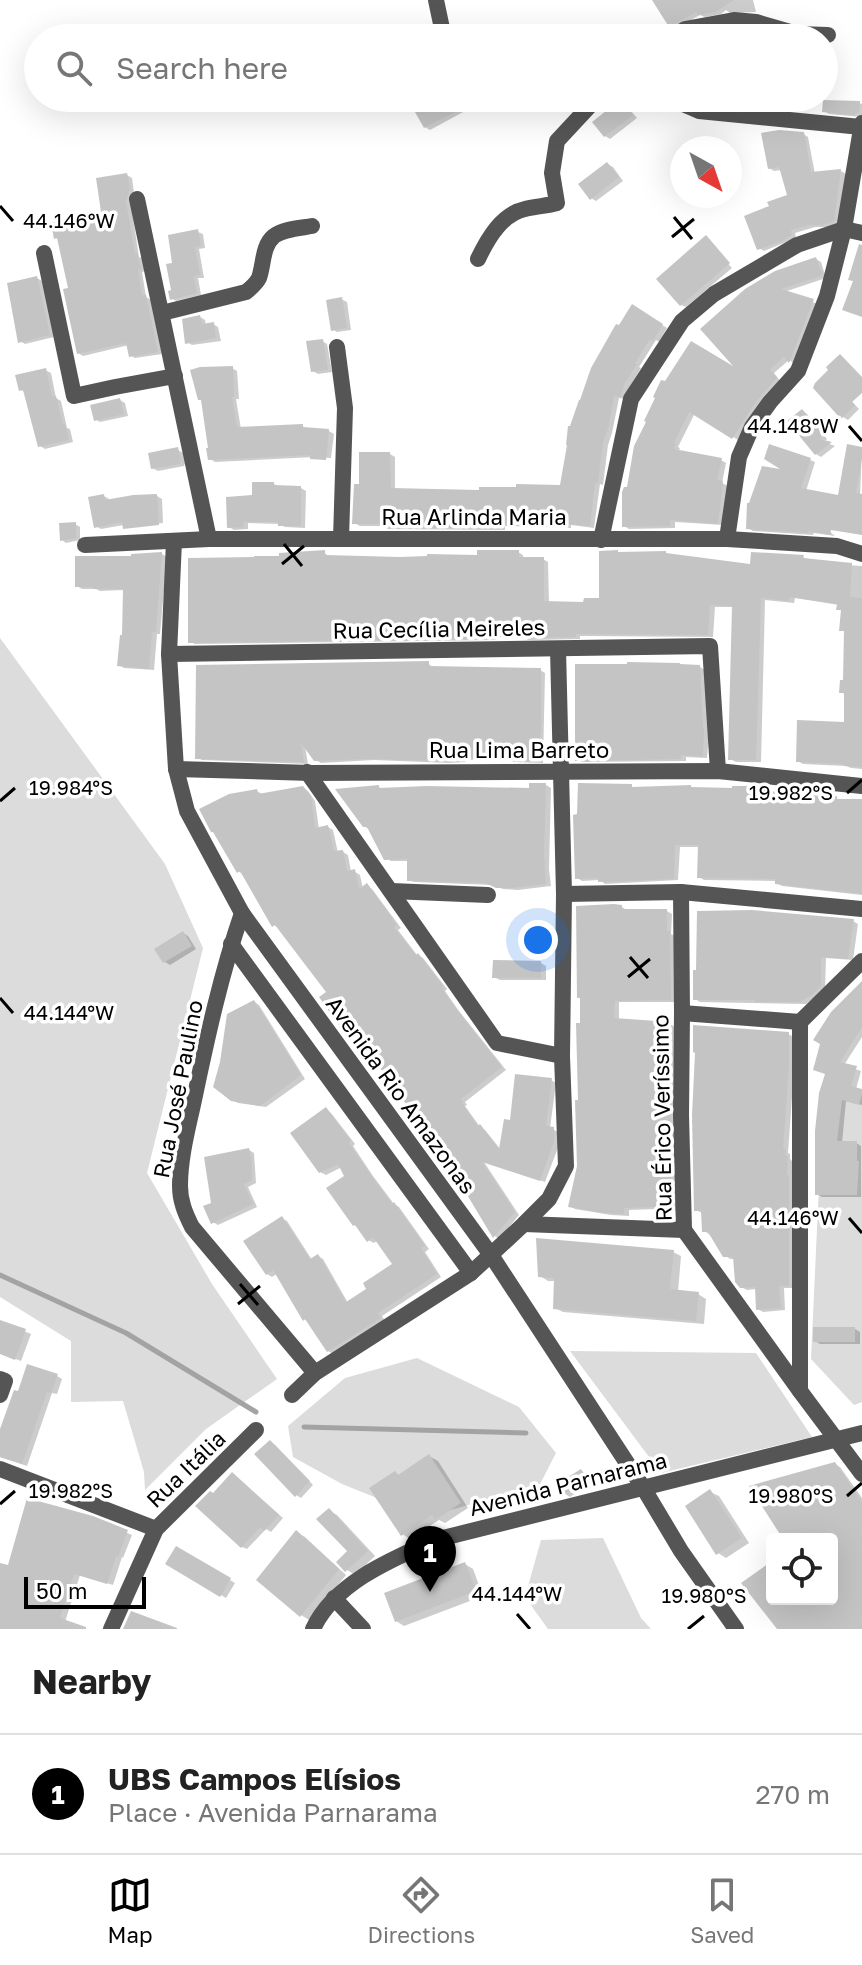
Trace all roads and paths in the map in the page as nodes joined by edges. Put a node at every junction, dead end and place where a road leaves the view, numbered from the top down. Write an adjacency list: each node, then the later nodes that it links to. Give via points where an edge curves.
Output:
1 (436, 0): 2 (street)
2 (441, 24)
3 (712, 24): 4 (street)
4 (763, 24)
5 (584, 112): 13 (street, via 557,141 552,173 557,203 511,214 488,238)
6 (711, 112): 7 (street)
7 (862, 125): 10 (street)
8 (137, 199): 14 (street)
9 (312, 226): 14 (street, via 274,236 259,278 246,292)
10 (844, 229): 11 (street); 19 (street, via 827,296 798,371 752,427 739,457); 20 (street, via 797,245 714,294 682,321 631,399)
11 (862, 233)
12 (44, 253): 16 (street, via 74,396)
13 (478, 259)
14 (162, 313): 16 (street)
15 (337, 347): 18 (street, via 345,408)
16 (175, 376): 17 (street)
17 (209, 539): 18 (street, Rua Arlinda Maria); 21 (street, Rua Arlinda Maria)
18 (341, 539): 20 (street, Rua Arlinda Maria)
19 (727, 539): 20 (street, Rua Arlinda Maria); 23 (street, Rua Arlinda Maria, via 837,546)
20 (601, 540)
21 (174, 541): 22 (street, Rua Arlinda Maria); 25 (street, Avenida Rio Amazonas)
22 (85, 545)
23 (862, 554)
24 (558, 649): 25 (street, Rua Cecília Meireles); 27 (street); 28 (street, Rua Cecília Meireles, via 710,646)
25 (169, 654): 26 (street, Avenida Rio Amazonas)
26 (176, 769): 29 (street, Rua Lima Barreto); 36 (street, Avenida Rio Amazonas, via 187,811)
27 (561, 771): 28 (street, Rua Lima Barreto); 29 (street, Rua Lima Barreto); 33 (street)
28 (718, 771): 30 (street, Rua Lima Barreto)
29 (307, 772): 31 (street)
30 (862, 786)
31 (391, 891): 34 (street); 41 (street, via 497,1043)
32 (681, 892): 33 (street); 35 (street); 39 (street, Rua Érico Veríssimo)
33 (564, 894): 41 (street)
34 (488, 895)
35 (862, 909)
36 (242, 913): 37 (street, Rua José Paulino); 44 (street, Avenida Rio Amazonas)
37 (231, 944): 45 (street); 46 (street, Rua José Paulino, via 182,1161 182,1207 192,1227)
38 (862, 961): 40 (street)
39 (682, 1013): 40 (street); 43 (street, Rua Érico Veríssimo)
40 (800, 1022): 48 (street)
41 (562, 1056): 42 (street, via 566,1166 549,1199)
42 (524, 1224): 43 (street); 44 (street)
43 (684, 1230): 48 (street, Rua Érico Veríssimo)
44 (491, 1255): 45 (street); 56 (street, Avenida Rio Amazonas)
45 (471, 1273): 46 (street)
46 (315, 1373): 50 (street)
47 (0, 1379): 49 (street, via 5,1381)
48 (800, 1391): 53 (street, Rua Érico Veríssimo)
49 (0, 1395)
50 (292, 1395)
51 (256, 1430): 57 (street, Rua Itália)
52 (862, 1433): 53 (street, Avenida Parnarama)
53 (836, 1439): 55 (street, Rua Érico Veríssimo); 56 (street, Avenida Parnarama)
54 (0, 1469): 57 (street)
55 (862, 1474)
56 (644, 1489): 58 (street, Avenida Parnarama, via 435,1540 382,1563); 62 (street, Avenida Rio Amazonas)
57 (156, 1529): 59 (street, Rua Itália)
58 (334, 1598): 60 (street, Avenida Parnarama); 61 (street)
59 (111, 1629)
60 (313, 1629)
61 (363, 1629)
62 (736, 1629)

